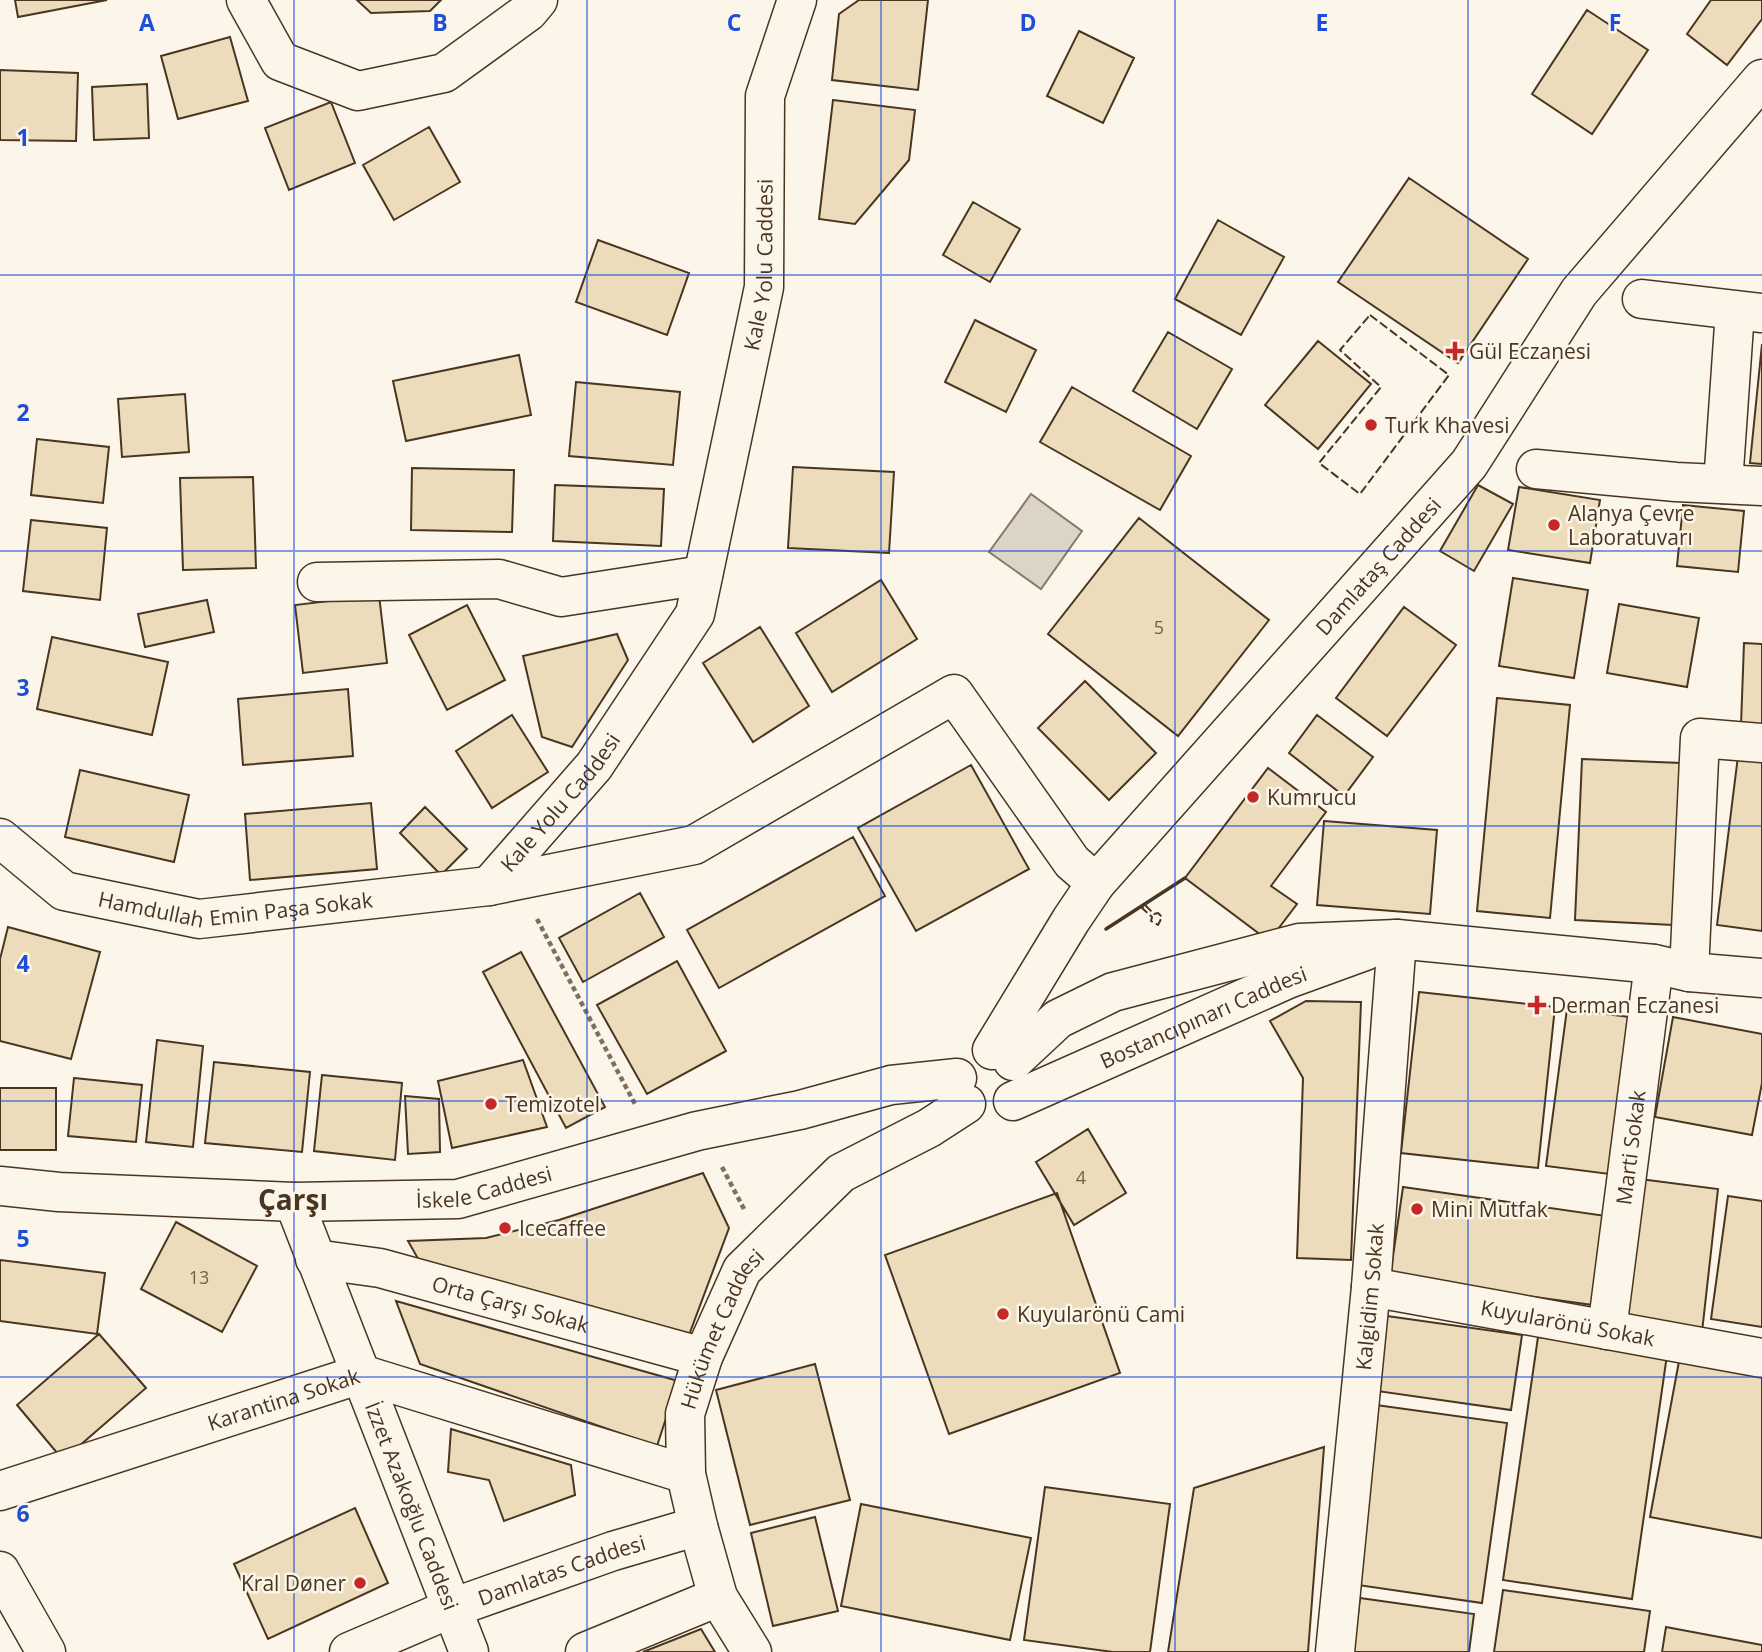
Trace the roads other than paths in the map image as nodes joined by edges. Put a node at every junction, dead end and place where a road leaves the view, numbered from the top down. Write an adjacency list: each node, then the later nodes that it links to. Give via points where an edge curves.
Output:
1 (246, 0): 2 (street, via 280,61 358,91 444,73)
2 (538, 0)
3 (797, 0): 10 (street, Kale Yolu Caddesi, via 765,96 764,288)
4 (1762, 79): 15 (street, Damlataş Caddesi, via 1579,292 1469,464)
5 (1642, 299): 6 (street)
6 (1749, 312): 8 (street)
7 (1536, 469): 8 (street)
8 (1723, 484): 9 (street)
9 (1762, 486)
10 (704, 575): 11 (street, via 561,597 499,579); 14 (street, Kale Yolu Caddesi, via 695,614 594,766)
11 (317, 582)
12 (1762, 744): 17 (street, Marti Sokak, via 1700,738)
13 (0, 838): 14 (street, Hamdullah Emin Paşa Sokak, via 64,891 199,919)
14 (503, 883): 15 (street, Kale Yolu Caddesi, via 694,845 954,694 1072,862)
15 (1096, 883): 19 (street, Damlataş Caddesi, via 1071,919)
16 (1397, 939): 17 (street, Bostancıpınarı Caddesi); 19 (street, Bostancıpınarı Caddesi, via 1299,943 1113,992 1058,1019); 21 (street, Bostancıpınarı Caddesi, via 1288,979); 25 (street, Kalgidim Sokak)
17 (1672, 968): 18 (street, Bostancıpınarı Caddesi); 26 (street, Marti Sokak)
18 (1762, 978)
19 (1002, 1056): 20 (street, via 976,1052 969,1056 959,1069); 21 (street, via 1020,1081)
20 (962, 1091): 21 (street, via 973,1109 990,1113); 23 (street, İskele Caddesi, via 891,1085 697,1131 458,1199); 27 (street, Hükümet Caddesi, via 929,1128 841,1173 742,1270)
21 (1013, 1101)
22 (0, 1186): 23 (street, İskele Caddesi)
23 (294, 1202): 24 (street, İzzet Azakoğlu Caddesi)
24 (315, 1259): 27 (street, Orta Çarşı Sokak, via 380,1268); 29 (street, İzzet Azakoğlu Caddesi)
25 (1371, 1287): 26 (street, Kuyularönü Sokak); 41 (street, Kalgidim Sokak)
26 (1607, 1330): 28 (street, Kuyularönü Sokak)
27 (704, 1357): 30 (street, Hükümet Caddesi, via 685,1413)
28 (1762, 1358)
29 (361, 1374): 30 (street, Karantina Sokak); 31 (street, Karantina Sokak); 35 (street, İzzet Azakoğlu Caddesi)
30 (686, 1474): 32 (street, Hükümet Caddesi)
31 (0, 1491)
32 (698, 1527): 34 (street, Hükümet Caddesi); 35 (street, Damlatas Caddesi, via 613,1551)
33 (0, 1571): 36 (street)
34 (718, 1597): 39 (street); 40 (street, Hükümet Caddesi)
35 (452, 1608): 37 (street, Damlatas Caddesi); 38 (street, İzzet Azakoğlu Caddesi)
36 (46, 1652)
37 (349, 1652)
38 (469, 1652)
39 (585, 1652)
40 (752, 1652)
41 (1335, 1652)

